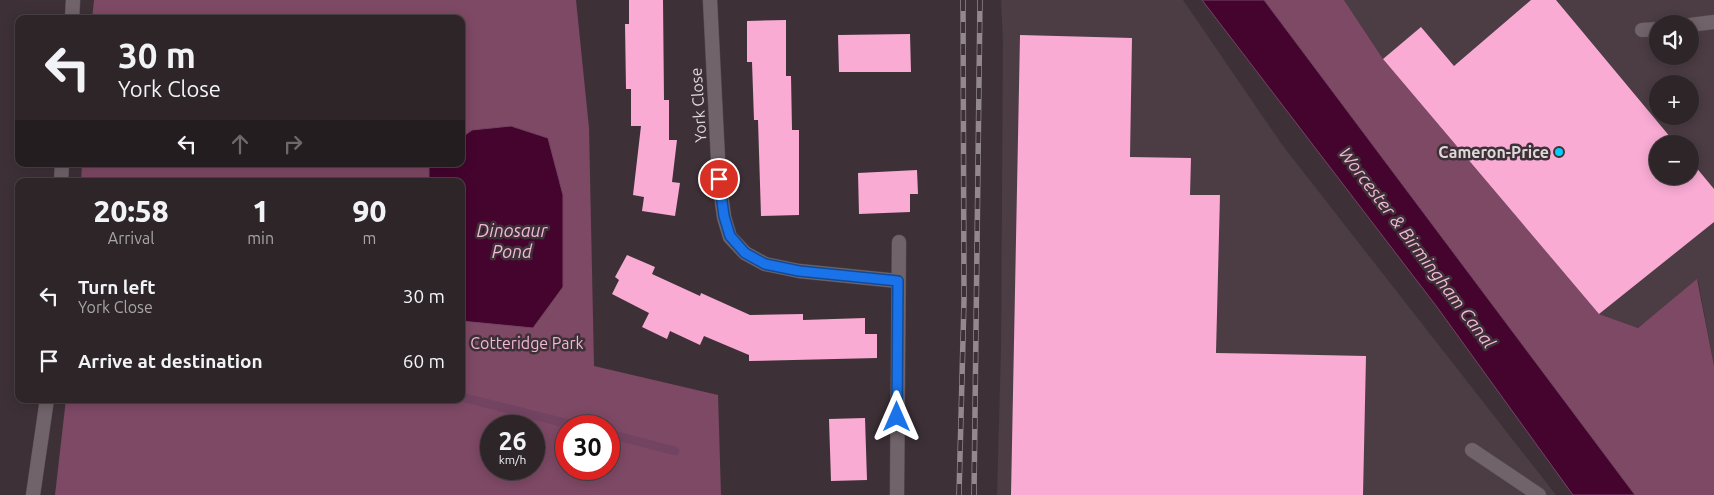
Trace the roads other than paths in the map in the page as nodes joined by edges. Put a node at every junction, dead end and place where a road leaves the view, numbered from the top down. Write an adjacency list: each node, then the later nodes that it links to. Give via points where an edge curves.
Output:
1 (72, 0): 3 (street)
2 (710, 0): 9 (street, York Close, via 719,179 730,236 745,253 765,264 799,271)
3 (72, 15)
4 (1714, 22): 5 (street)
5 (1699, 24)
6 (1649, 29): 7 (street)
7 (1642, 30)
8 (899, 242): 9 (street)
9 (898, 281): 13 (street)
10 (46, 403): 12 (street)
11 (1472, 450): 14 (street)
12 (33, 495)
13 (896, 495)
14 (1539, 495)

